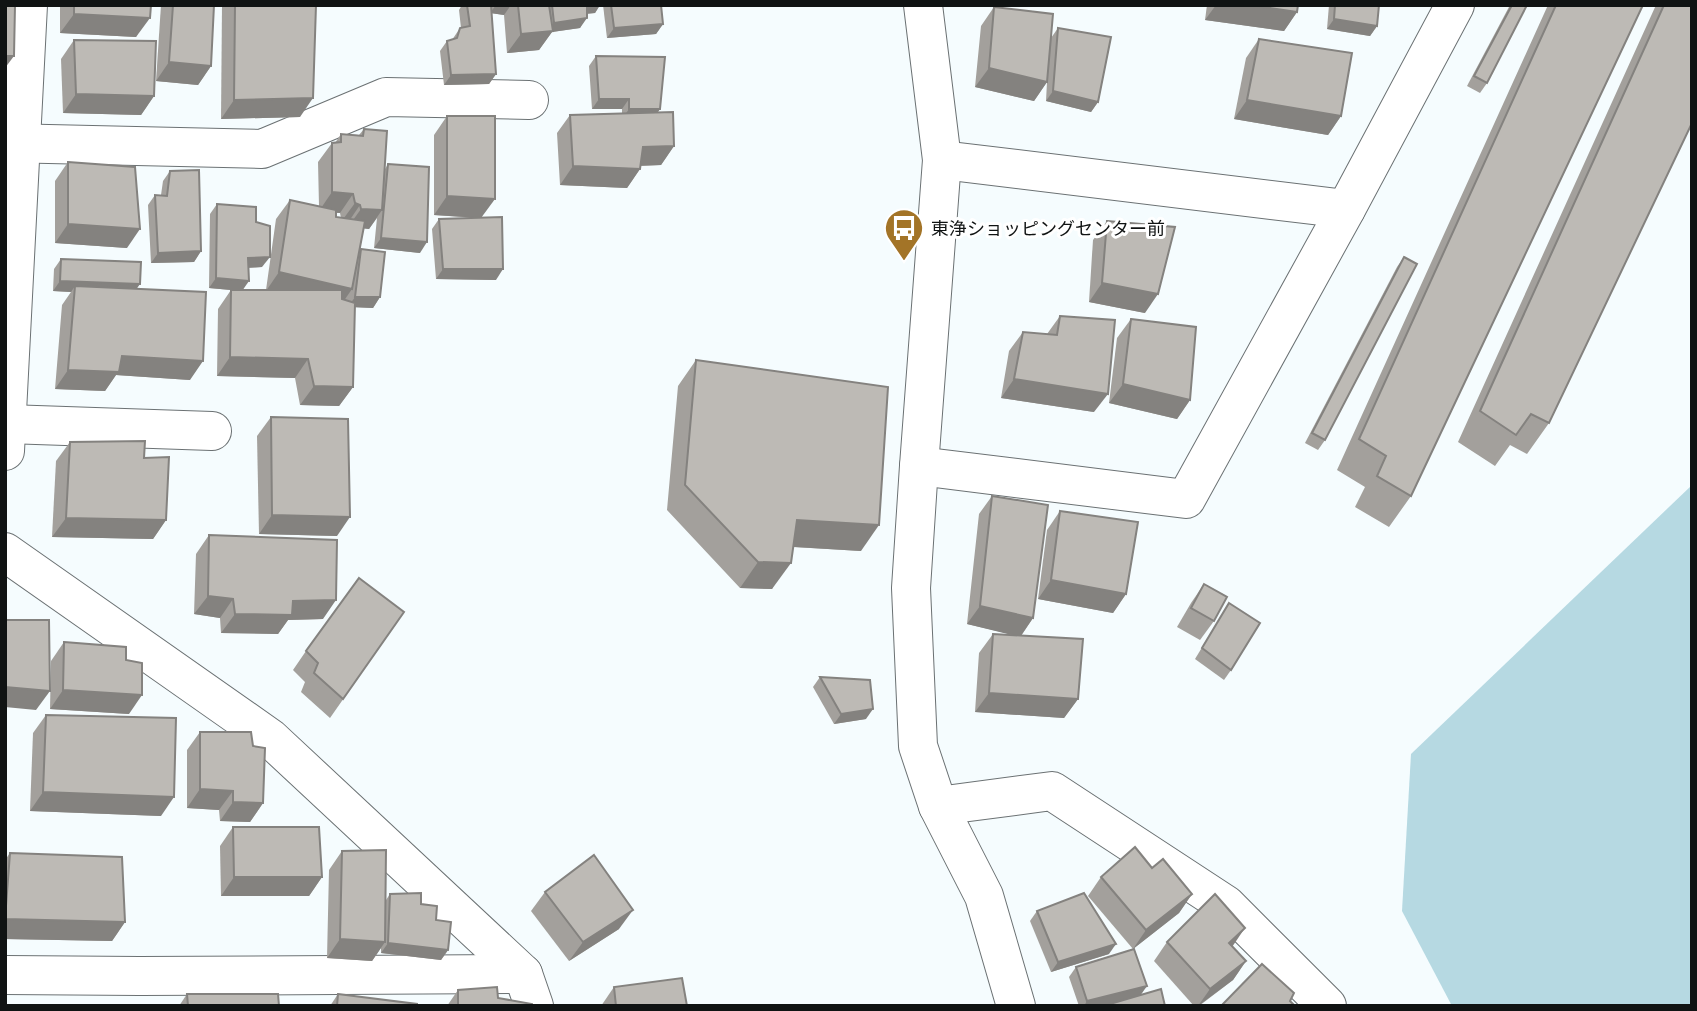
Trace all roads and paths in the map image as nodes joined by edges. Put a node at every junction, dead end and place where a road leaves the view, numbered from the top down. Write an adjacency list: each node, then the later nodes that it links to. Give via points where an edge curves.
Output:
1 (28, 5): 5 (street)
2 (923, 5): 6 (street)
3 (1455, 5): 7 (street)
4 (529, 100): 5 (street, via 386,97 262,149)
5 (13, 143): 8 (street)
6 (942, 160): 7 (street); 11 (street)
7 (1346, 209): 11 (street, via 1186,499)
8 (8, 337): 10 (street)
9 (212, 431): 10 (street)
10 (6, 437)
11 (919, 466): 13 (street, via 911,588 918,746)
12 (5, 551): 15 (street, via 270,738)
13 (938, 806): 17 (street, via 984,896); 18 (street, via 1052,791 1226,905)
14 (5, 975): 16 (street)
15 (528, 990): 16 (street)
16 (139, 991)
17 (1016, 1006)
18 (1327, 1006)

